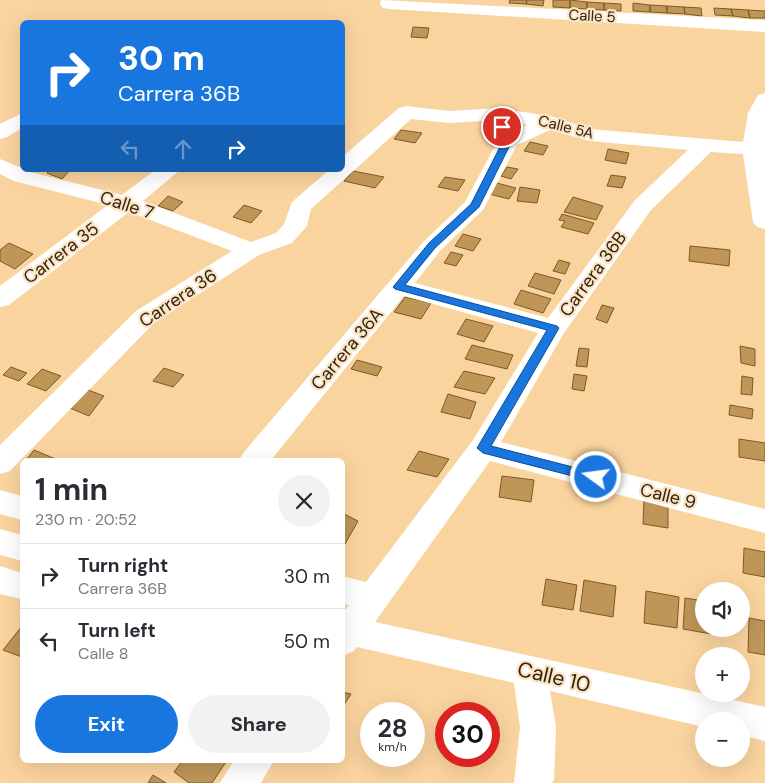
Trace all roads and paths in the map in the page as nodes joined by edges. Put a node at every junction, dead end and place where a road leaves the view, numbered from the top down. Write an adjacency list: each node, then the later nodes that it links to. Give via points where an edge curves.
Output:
1 (389, 2): 2 (street, Calle 5)
2 (469, 4): 3 (street, Calle 5)
3 (548, 6): 4 (street, Calle 5)
4 (626, 9): 5 (street, Calle 5, via 710,15)
5 (765, 26)
6 (765, 100): 14 (street, via 753,130)
7 (406, 112): 8 (street, Calle 5A, via 449,117); 16 (street, Carrera 36)
8 (497, 114): 10 (street, Calle 5A); 12 (street)
9 (20, 120): 11 (street)
10 (550, 122): 12 (street); 13 (street, Calle 5A, via 590,135)
11 (0, 133)
12 (508, 141): 22 (street, Carrera 36A, via 475,205 432,246)
13 (707, 144): 14 (street, Calle 5A); 24 (street, Carrera 36B, via 643,205)
14 (759, 157): 20 (street)
15 (0, 166): 19 (street, Calle 7, via 22,176)
16 (345, 167)
17 (166, 172): 19 (street, Carrera 35)
18 (340, 172): 21 (street, Carrera 36, via 300,207 295,226 284,238)
19 (127, 203): 21 (street, Calle 7); 23 (street, Carrera 35)
20 (765, 222)
21 (251, 250): 27 (street, Carrera 36, via 145,317)
22 (399, 287): 24 (street); 26 (street, Carrera 36A)
23 (0, 299)
24 (554, 328): 25 (street, Carrera 36B)
25 (483, 448): 30 (street, Calle 9); 36 (street, Carrera 36B)
26 (256, 458)
27 (0, 463)
28 (0, 502): 29 (street)
29 (20, 507)
30 (765, 521)
31 (0, 542): 32 (street)
32 (20, 547)
33 (0, 580): 34 (street)
34 (20, 585)
35 (345, 591): 36 (street)
36 (375, 598): 37 (street, Carrera 36B)
37 (345, 634): 38 (street, Calle 10)
38 (530, 671): 39 (street, Calle 10); 42 (street, via 538,726)
39 (765, 724)
40 (254, 763): 41 (street)
41 (239, 783)
42 (533, 783)

